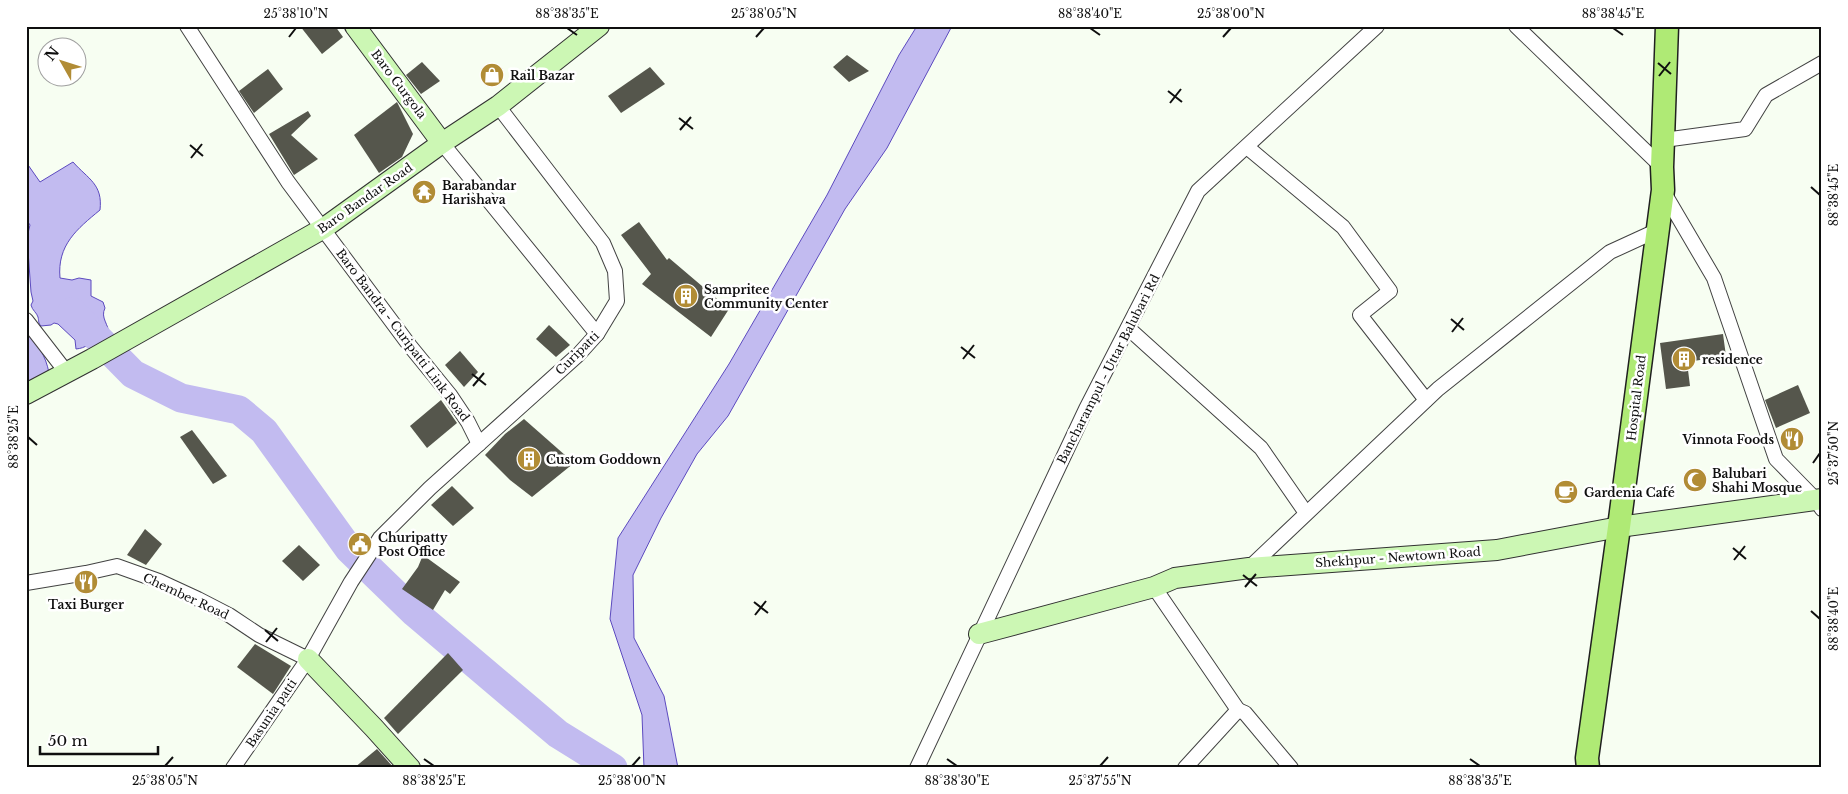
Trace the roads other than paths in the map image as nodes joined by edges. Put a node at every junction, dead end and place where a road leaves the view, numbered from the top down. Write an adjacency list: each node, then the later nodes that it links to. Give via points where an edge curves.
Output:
1 (187, 26): 14 (street, Baro Bandra - Curipatti Link Road, via 288,182)
2 (355, 26): 10 (street, Baro Gurgola)
3 (599, 26): 8 (street, Baro Bandar Road)
4 (1377, 26): 11 (street, Bancharampul - Uttar Balubari Rd)
5 (1516, 26): 12 (street)
6 (1667, 26): 9 (main road, Hospital Road)
7 (1822, 63): 9 (street, via 1766,94 1745,129)
8 (498, 106): 10 (street, Baro Bandar Road); 18 (street, Curipatti, via 603,243 615,271 617,300)
9 (1664, 140): 12 (main road, Hospital Road)
10 (442, 143): 14 (street, Baro Bandar Road); 18 (street)
11 (1247, 146): 17 (street, Bancharampul - Uttar Balubari Rd, via 1198,191); 21 (street, via 1343,227 1390,291 1360,315)
12 (1662, 167): 13 (main road, Hospital Road)
13 (1663, 190): 15 (main road, Hospital Road); 23 (street, via 1714,278 1776,458)
14 (324, 228): 19 (street, Baro Bandar Road); 22 (street, Baro Bandra - Curipatti Link Road, via 450,396)
15 (1658, 230): 21 (street, via 1610,252); 25 (main road, Hospital Road)
16 (26, 320): 19 (street)
17 (1128, 328): 24 (street, via 1262,448); 30 (street, Bancharampul - Uttar Balubari Rd)
18 (598, 334): 22 (street, Curipatti)
19 (67, 372): 20 (street, Baro Bandar Road)
20 (26, 394)
21 (1426, 400): 24 (street)
22 (479, 444): 27 (street, Curipatti, via 380,538)
23 (1820, 503): 25 (street, Shekhpur - Newtown Road)
24 (1306, 513): 26 (street)
25 (1619, 527): 26 (street, Shekhpur - Newtown Road, via 1497,550); 38 (main road, Hospital Road, via 1586,758)
26 (1249, 568): 29 (street, Shekhpur - Newtown Road, via 1175,578)
27 (351, 582): 31 (street, Basunia patti)
28 (26, 583): 31 (street, Chember Road, via 118,566 160,580)
29 (1154, 587): 30 (street, Shekhpur - Newtown Road); 32 (street)
30 (979, 634): 35 (street, Bancharampul - Uttar Balubari Rd)
31 (308, 659): 33 (street, Basunia patti); 34 (street)
32 (1238, 710): 36 (street); 37 (street, via 1245,713)
33 (234, 768)
34 (410, 768)
35 (917, 768)
36 (1185, 768)
37 (1291, 768)
38 (1588, 768)

